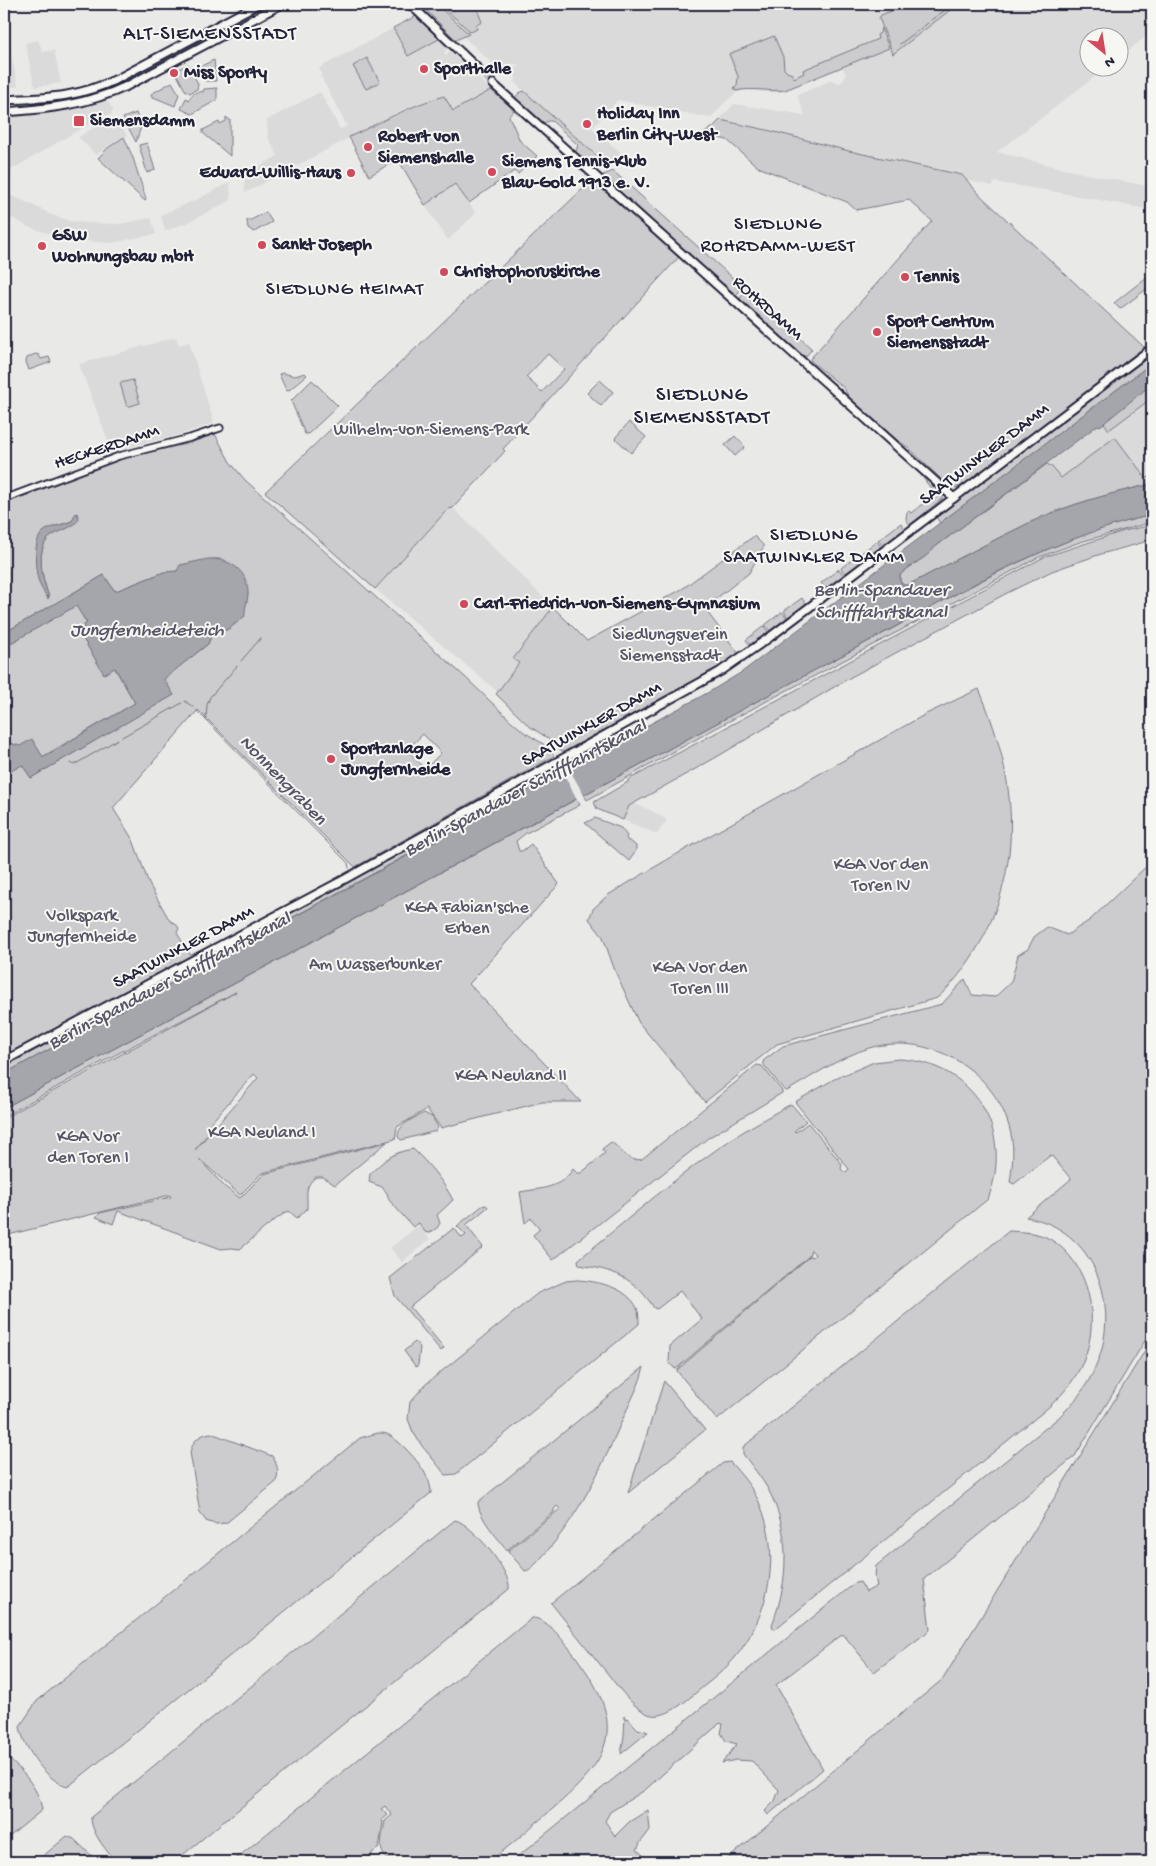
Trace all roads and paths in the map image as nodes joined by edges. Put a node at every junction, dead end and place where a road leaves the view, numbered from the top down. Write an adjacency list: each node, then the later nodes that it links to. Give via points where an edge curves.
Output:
1 (258, 4): 6 (main road, via 103,85 68,96)
2 (282, 4): 7 (main road, via 108,94 61,107)
3 (410, 4): 4 (main road)
4 (478, 69)
5 (493, 84): 10 (main road, ROHRDAMM)
6 (4, 100)
7 (4, 112)
8 (1152, 348): 10 (main road, SAATWINKLER DAMM)
9 (220, 428): 11 (street, HECKERDAMM, via 119,456)
10 (954, 498): 12 (main road, SAATWINKLER DAMM, via 715,675)
11 (4, 499)
12 (4, 1061)

